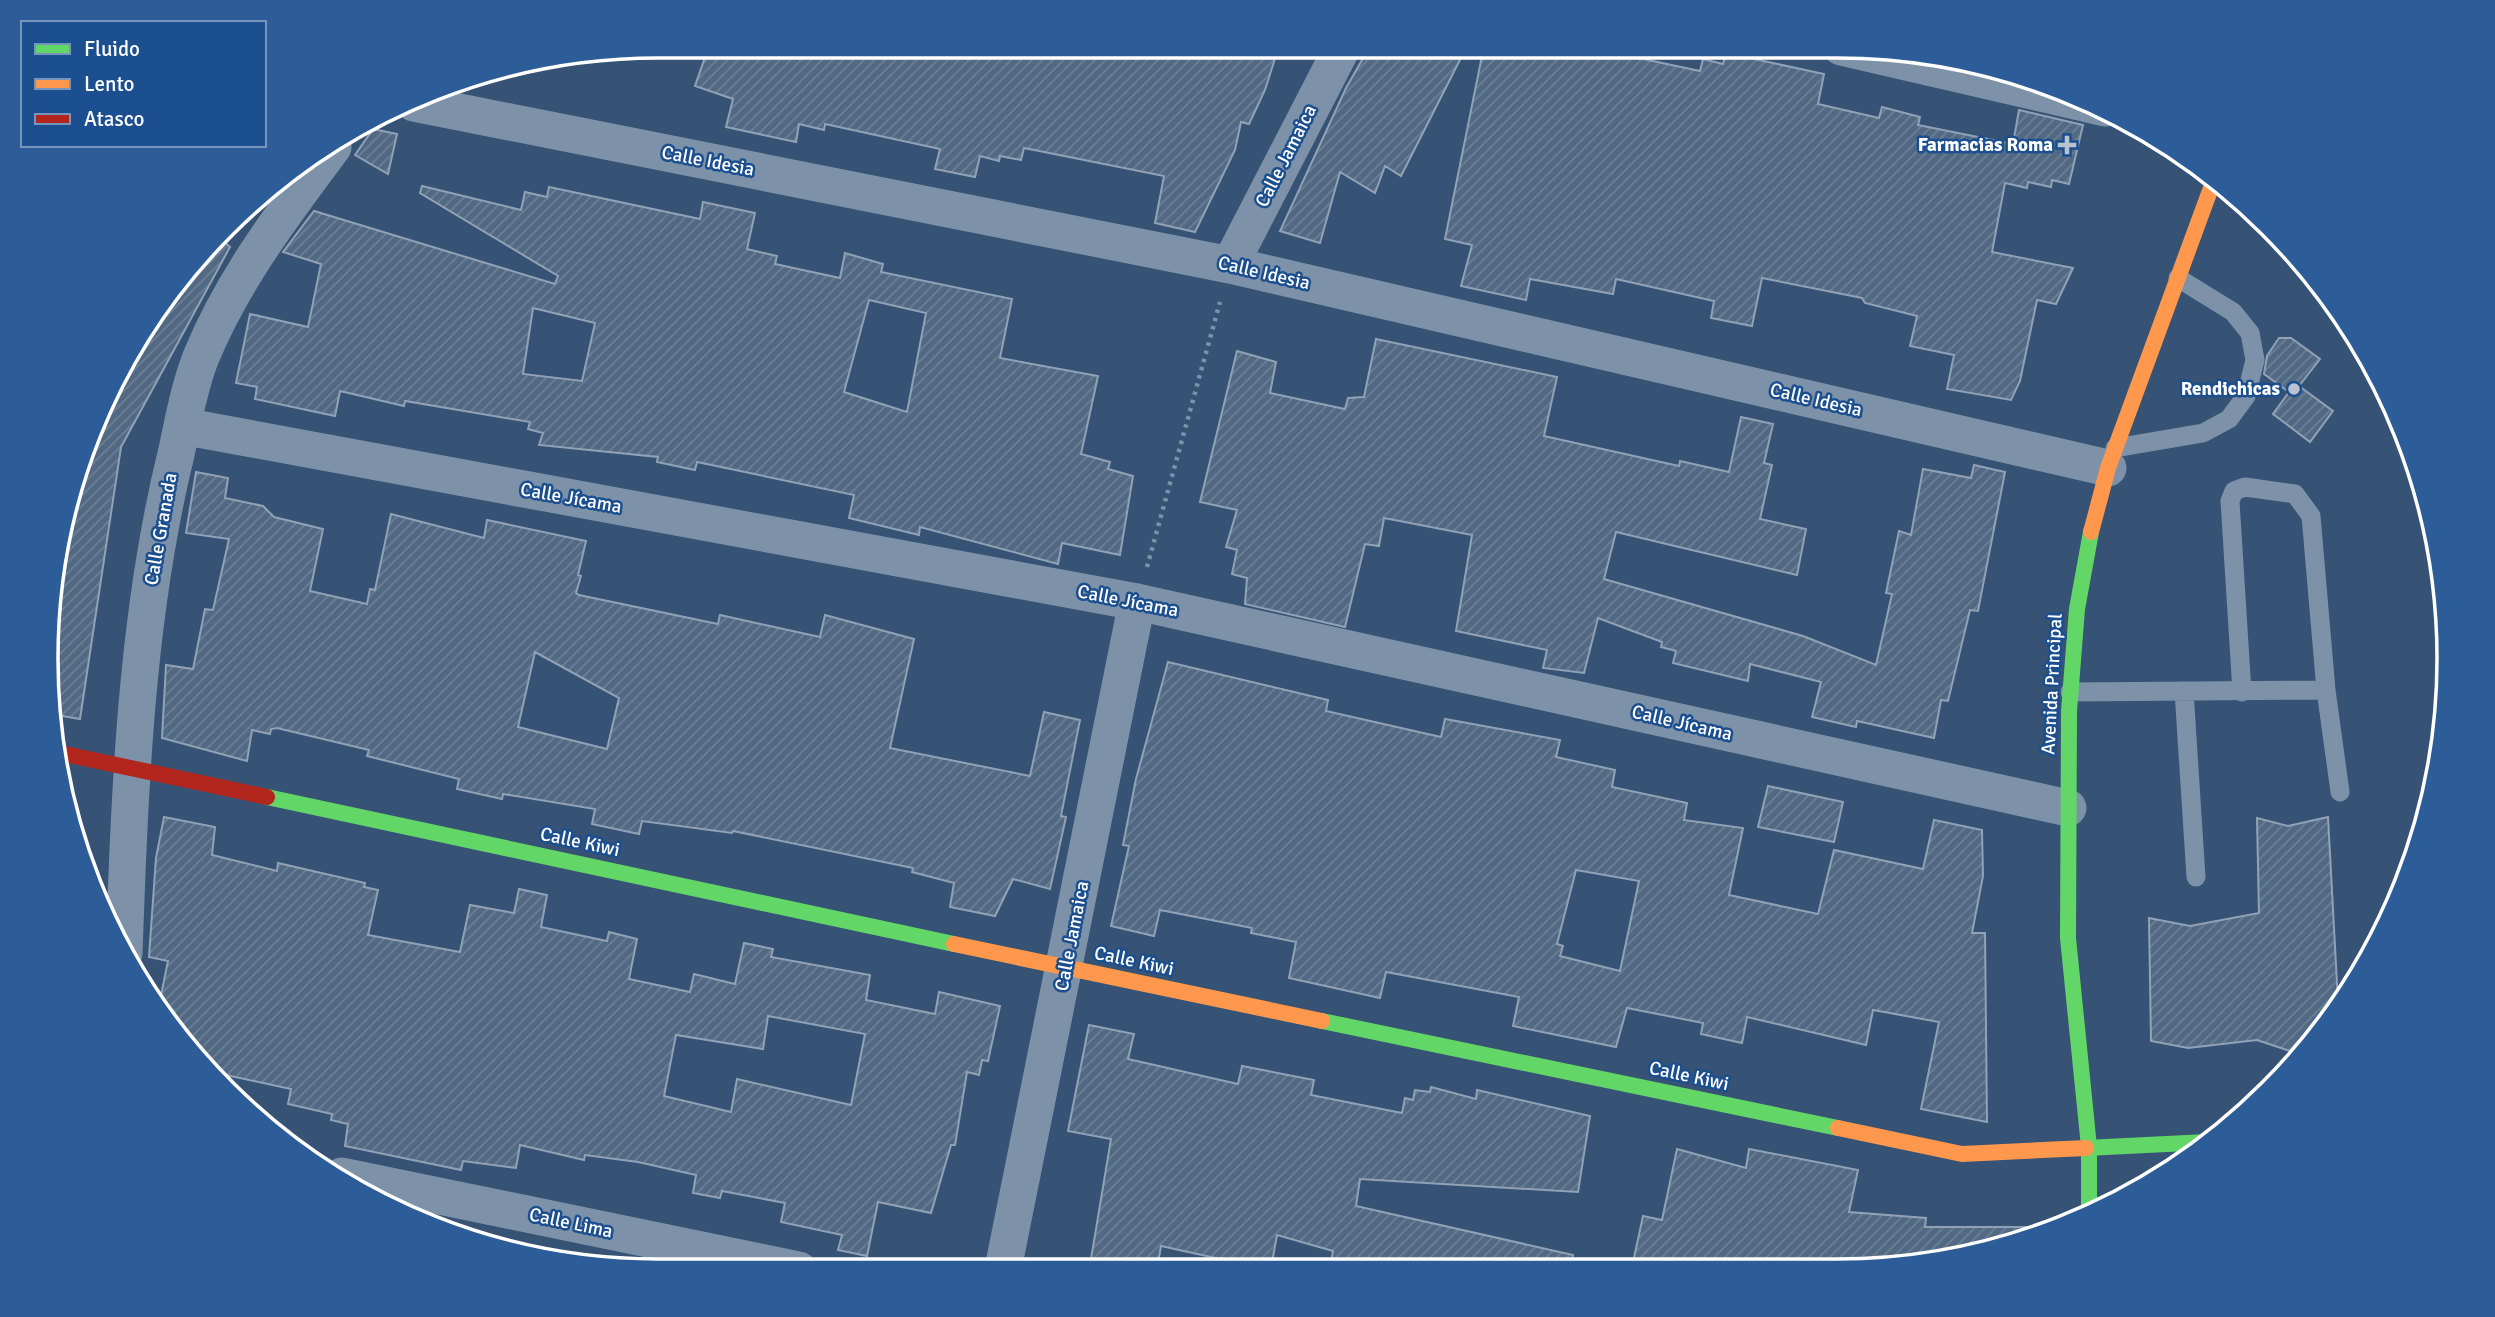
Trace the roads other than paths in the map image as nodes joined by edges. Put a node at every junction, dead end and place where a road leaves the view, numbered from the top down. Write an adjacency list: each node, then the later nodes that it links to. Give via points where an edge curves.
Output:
1 (1337, 58): 7 (street, Calle Jamaica)
2 (1906, 62): 3 (street)
3 (2035, 92)
4 (425, 105): 7 (street, Calle Idesia)
5 (323, 160): 9 (street, Calle Granada, via 255,252 201,358)
6 (2211, 189): 8 (street, Avenida Principal)
7 (1230, 265): 10 (street, Calle Idesia)
8 (2178, 278): 10 (street, Avenida Principal); 10 (lane, via 2233,312 2250,333 2255,360 2246,396 2229,419 2203,433)
9 (182, 426): 11 (street, Calle Jícama); 17 (street, Calle Granada, via 156,533)
10 (2111, 458): 14 (street, Avenida Principal, via 2089,539)
11 (1137, 602): 19 (street, Calle Jícama); 22 (street, Calle Jamaica)
12 (2326, 690): 15 (lane); 15 (lane, via 2311,516 2295,494 2245,487 2234,491 2230,501); 18 (lane)
13 (2184, 691): 14 (lane); 15 (lane); 20 (lane)
14 (2070, 692): 19 (street, Avenida Principal)
15 (2242, 692)
16 (66, 754): 17 (street, Calle Kiwi)
17 (130, 766): 21 (street, Calle Granada); 22 (street, Calle Kiwi)
18 (2340, 792)
19 (2068, 808): 24 (street, Avenida Principal, via 2068,938)
20 (2196, 877)
21 (125, 933)
22 (1065, 968): 24 (street, Calle Kiwi, via 1962,1154); 28 (street, Calle Jamaica)
23 (2191, 1143): 24 (street, Calle Kiwi)
24 (2089, 1147): 26 (street, Avenida Principal)
25 (359, 1179): 27 (street, Calle Lima)
26 (2089, 1203)
27 (746, 1259)
28 (1005, 1259)

